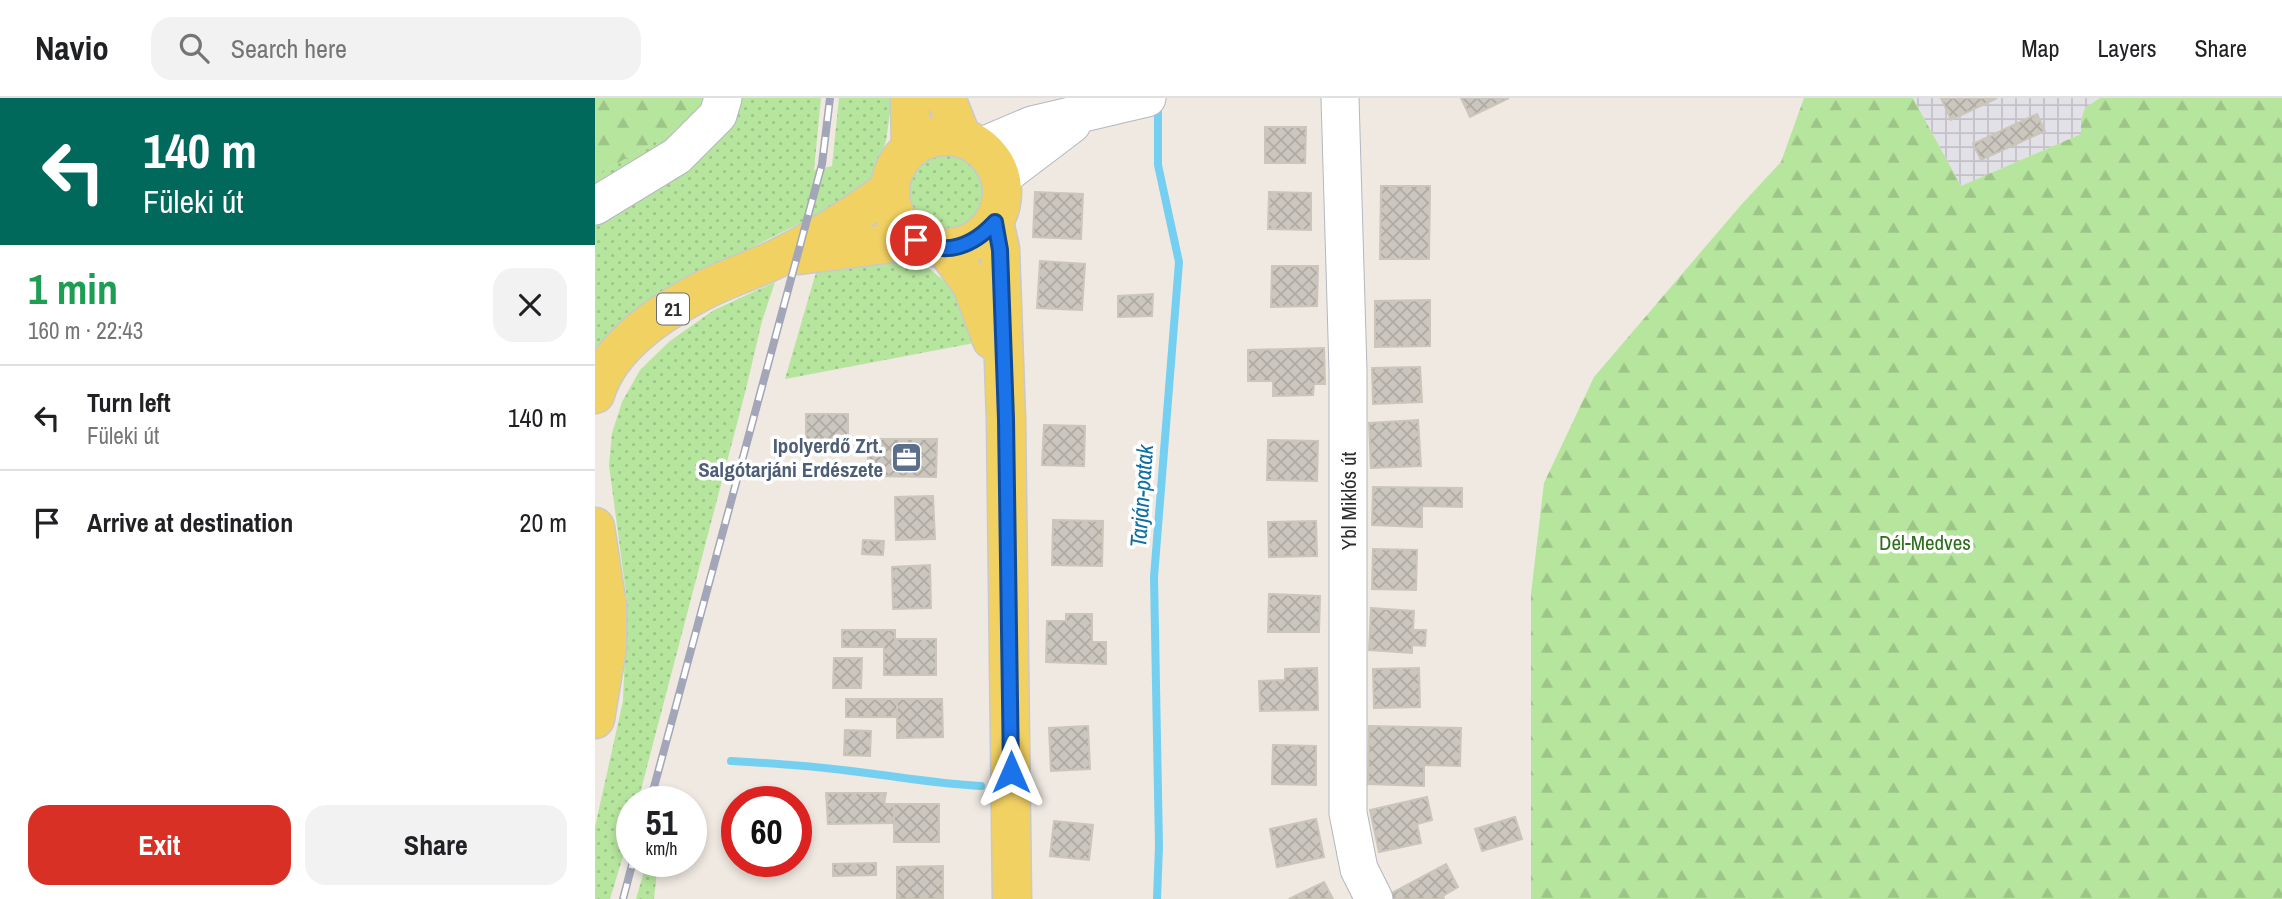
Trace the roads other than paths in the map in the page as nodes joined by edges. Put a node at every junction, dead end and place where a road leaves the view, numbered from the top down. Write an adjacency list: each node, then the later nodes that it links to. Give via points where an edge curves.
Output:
1 (723, 98): 11 (street, via 718,115 677,156)
2 (909, 98): 8 (main road)
3 (946, 98): 7 (main road)
4 (1147, 98): 6 (street)
5 (1340, 98): 20 (street, Ybl Miklós út, via 1348,371 1348,813 1359,869)
6 (1087, 113): 7 (street); 9 (street)
7 (971, 143): 8 (main road, via 935,137); 9 (main road, via 993,161)
8 (911, 148): 10 (main road, 21, via 896,167)
9 (1001, 178): 12 (main road, via 1002,201)
10 (890, 189): 13 (main road, via 899,224); 14 (main road, 21, via 853,217)
11 (595, 206)
12 (995, 222): 13 (main road, 21, via 965,246); 15 (main road, via 1000,250)
13 (931, 245): 14 (main road, 21); 15 (main road, via 972,285)
14 (779, 258): 16 (main road, 21, via 706,289 655,320 620,350)
15 (1003, 372): 19 (main road)
16 (595, 394)
17 (595, 527): 18 (main road, via 607,606 607,647)
18 (595, 719)
19 (1012, 899)
20 (1374, 899)

